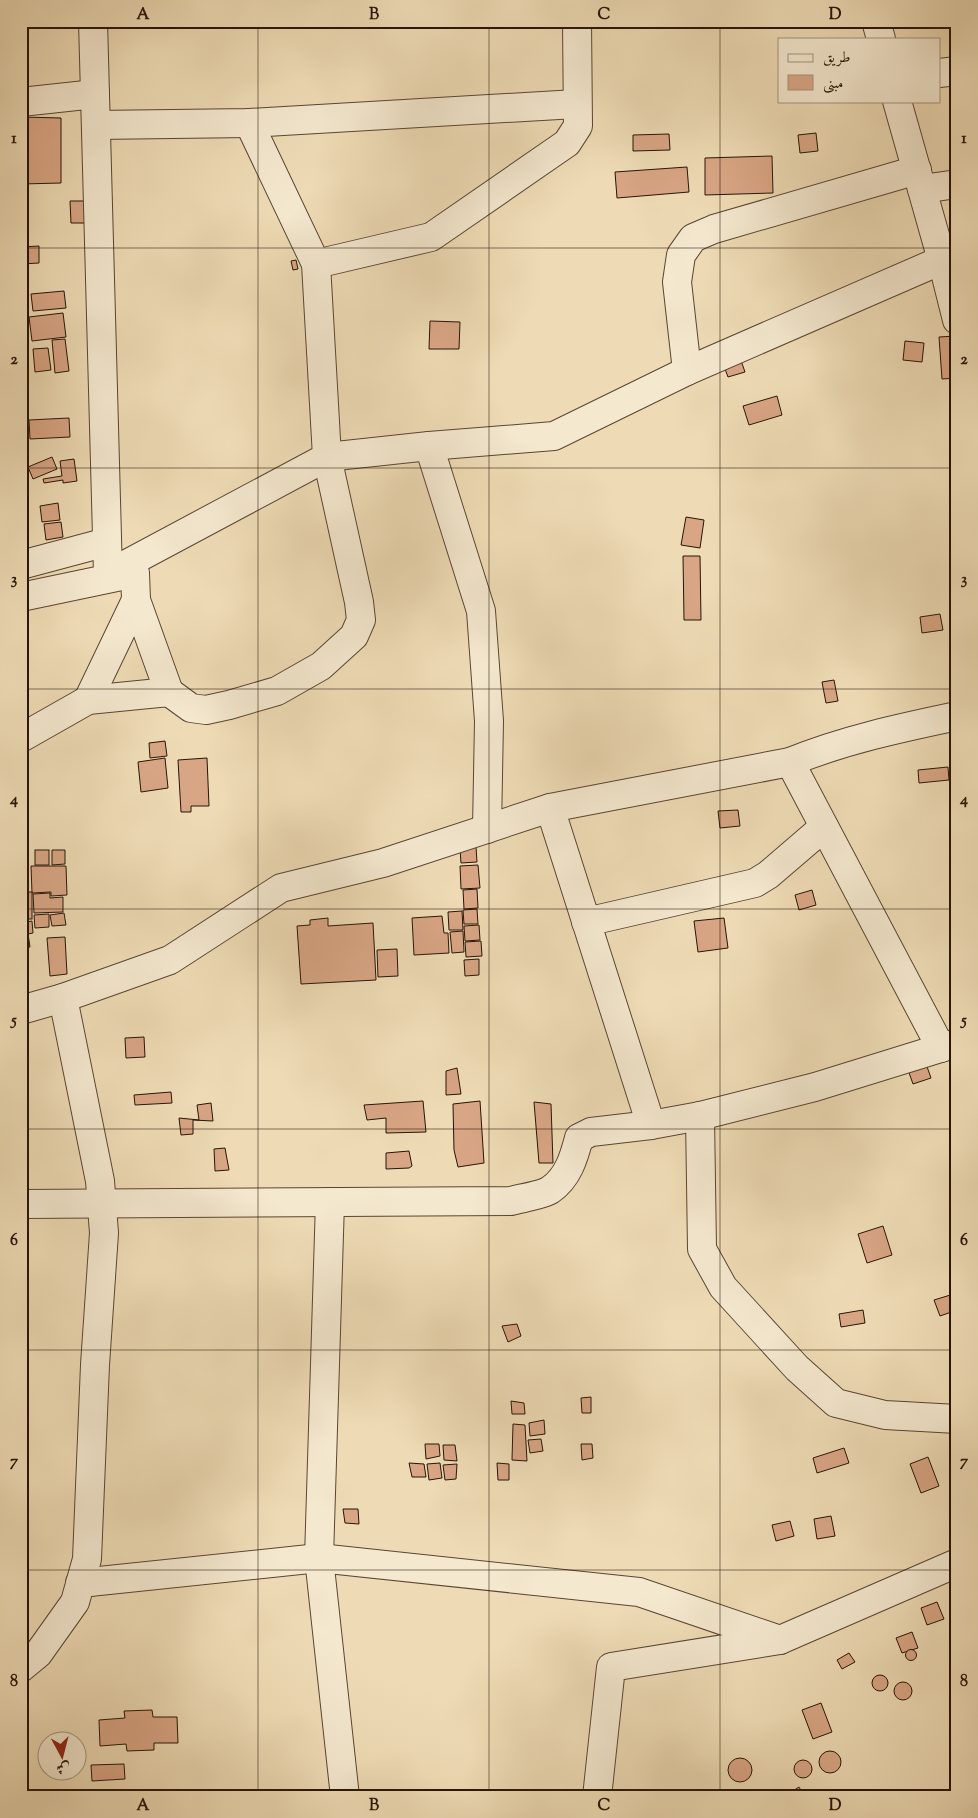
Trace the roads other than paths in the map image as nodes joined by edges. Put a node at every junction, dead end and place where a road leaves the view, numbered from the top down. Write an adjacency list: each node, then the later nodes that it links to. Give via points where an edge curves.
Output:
1 (93, 21): 7 (street)
2 (577, 21): 10 (street)
3 (876, 21): 4 (street)
4 (880, 38)
5 (957, 71): 6 (street)
6 (940, 73)
7 (95, 94): 8 (street); 12 (street)
8 (21, 102)
9 (897, 102): 13 (street)
10 (576, 104): 11 (street); 16 (street, via 578,126 566,143 431,237)
11 (249, 123): 12 (street); 16 (street)
12 (96, 125): 21 (street)
13 (919, 180): 14 (street); 15 (street); 18 (street, via 745,221 693,238 681,255 676,282)
14 (957, 184)
15 (942, 260): 17 (street); 18 (street)
16 (316, 264): 20 (street)
17 (957, 320)
18 (687, 371): 19 (street, via 554,436)
19 (428, 446): 20 (street); 34 (street, via 482,611 488,721)
20 (327, 457): 24 (street); 27 (street, via 359,602 361,620 354,636 321,666 277,690 228,705 206,710 191,708)
21 (107, 542): 22 (street); 24 (street)
22 (21, 565)
23 (135, 573): 24 (street); 25 (street); 26 (street)
24 (108, 574)
25 (21, 597)
26 (136, 600): 27 (street); 28 (street)
27 (170, 692): 28 (street)
28 (88, 700): 30 (street)
29 (957, 716): 31 (street, via 885,731 824,748)
30 (21, 738)
31 (790, 762): 32 (street); 33 (street)
32 (550, 808): 34 (street); 35 (street)
33 (824, 827): 35 (street, via 755,883); 38 (street)
34 (487, 829): 36 (street, via 383,863 281,888 170,960)
35 (586, 922): 40 (street)
36 (62, 998): 37 (street); 42 (street)
37 (21, 1010)
38 (949, 1046): 39 (street, via 815,1087)
39 (700, 1116): 40 (street); 44 (street, via 702,1249 723,1287 797,1368 836,1403 885,1415)
40 (651, 1125): 41 (street, via 591,1132 579,1138 564,1176 549,1190 512,1201)
41 (330, 1202): 42 (street); 45 (street)
42 (102, 1203): 43 (street); 47 (street, via 104,1233 87,1559)
43 (21, 1204)
44 (957, 1419)
45 (319, 1558): 47 (street); 48 (street, via 639,1592); 50 (street)
46 (957, 1563): 48 (street)
47 (80, 1583): 49 (street, via 75,1602 38,1654)
48 (780, 1640): 51 (street, via 611,1667)
49 (21, 1668)
50 (345, 1797)
51 (597, 1797)

